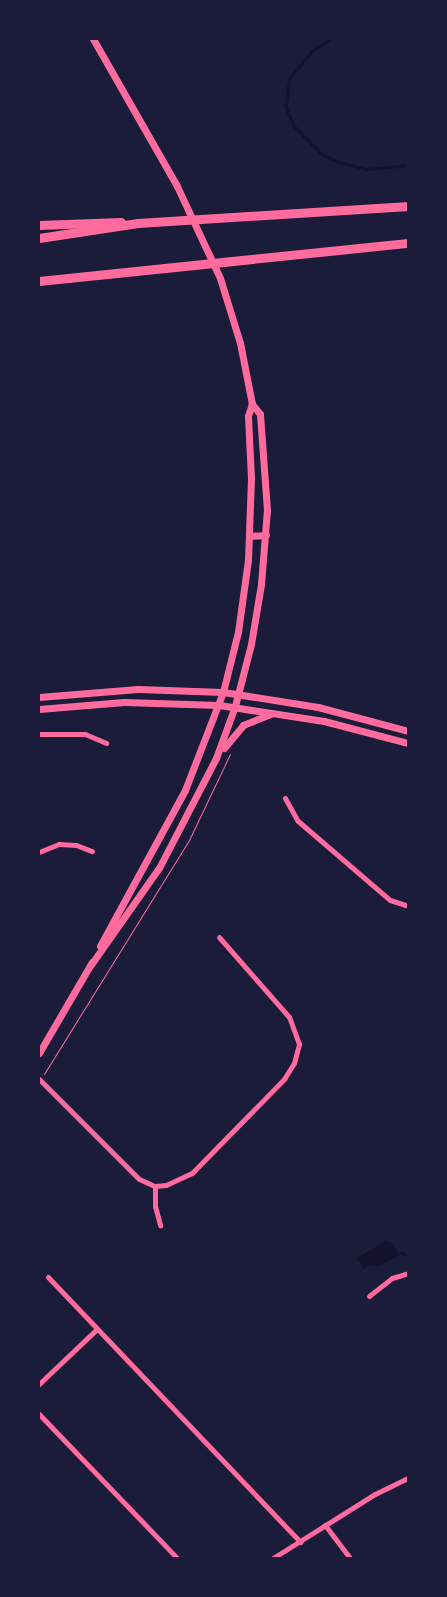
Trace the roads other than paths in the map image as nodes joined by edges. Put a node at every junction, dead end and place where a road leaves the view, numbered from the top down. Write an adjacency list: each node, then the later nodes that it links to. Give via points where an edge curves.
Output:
1 (93, 39): 8 (main road, via 208,247 226,294)
2 (408, 206): 3 (highway)
3 (138, 223): 4 (highway, via 90,221); 5 (highway)
4 (39, 225)
5 (39, 238)
6 (408, 243): 7 (highway)
7 (39, 281)
8 (252, 404): 9 (main road, via 260,414); 10 (main road, via 248,416)
9 (266, 535): 10 (main road); 12 (main road, via 255,626)
10 (250, 536): 11 (main road, via 241,613)
11 (223, 692): 12 (main road); 13 (main road, via 138,689); 14 (main road)
12 (239, 694): 15 (main road); 18 (main road, via 340,712)
13 (39, 697)
14 (219, 705): 15 (main road); 16 (main road, via 134,702); 28 (main road, via 178,803)
15 (235, 706): 17 (main road); 22 (main road)
16 (39, 709)
17 (274, 712): 21 (main road, via 350,727); 22 (main road, via 243,725)
18 (408, 731)
19 (39, 734): 20 (street, via 85,734)
20 (106, 743)
21 (408, 744)
22 (216, 758): 28 (main road, via 159,868)
23 (285, 798): 26 (street, via 298,821 390,900)
24 (92, 851): 25 (street, via 76,845 59,844)
25 (39, 852)
26 (408, 906)
27 (219, 937): 31 (street, via 289,1017 298,1036 297,1054 278,1086 192,1173 176,1183)
28 (90, 966): 29 (main road)
29 (39, 1053)
30 (39, 1079): 31 (street, via 133,1175)
31 (154, 1186): 32 (street, via 155,1213)
32 (160, 1225)
33 (408, 1273): 35 (street, via 392,1278)
34 (48, 1277): 36 (street)
35 (369, 1296)
36 (97, 1329): 37 (street); 41 (street)
37 (39, 1384)
38 (39, 1414): 42 (street)
39 (408, 1478): 40 (street)
40 (325, 1525): 41 (street); 44 (street)
41 (300, 1542): 43 (street)
42 (176, 1558)
43 (274, 1558)
44 (350, 1558)

